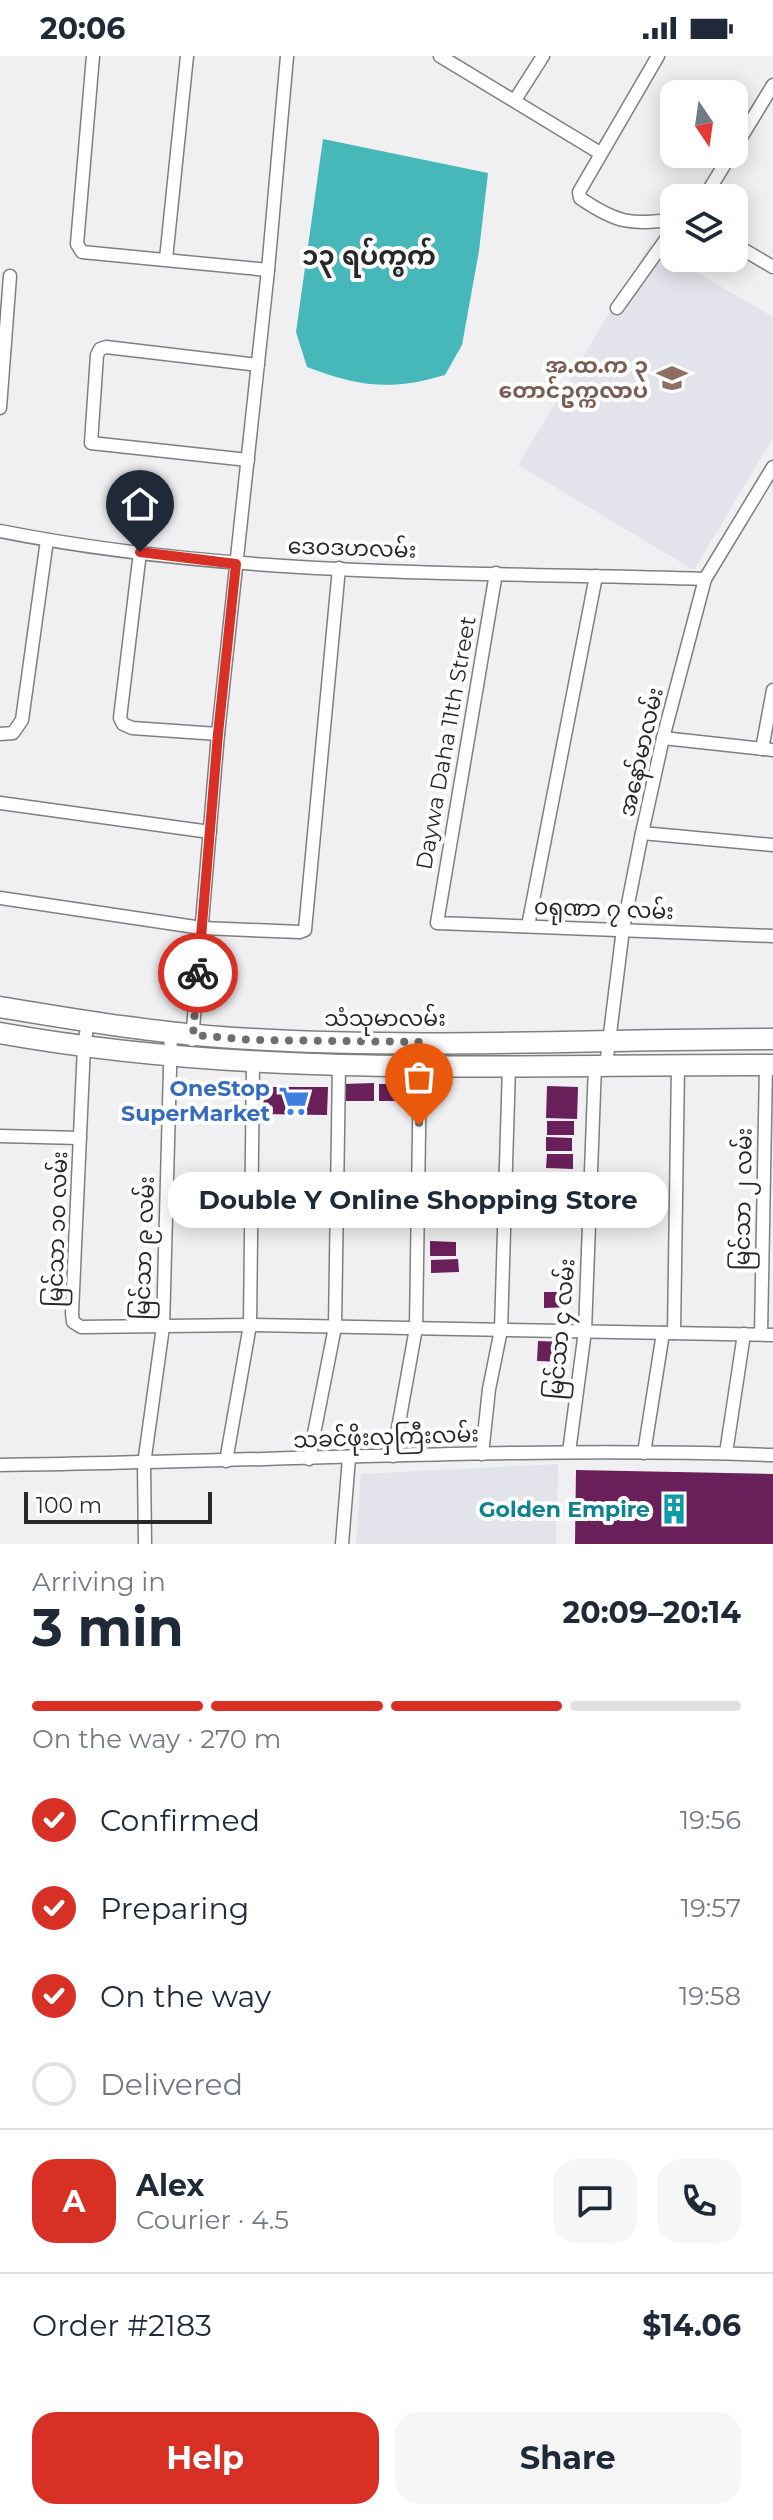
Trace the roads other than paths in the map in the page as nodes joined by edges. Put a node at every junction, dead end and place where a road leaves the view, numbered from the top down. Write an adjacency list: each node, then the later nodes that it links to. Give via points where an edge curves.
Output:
1 (93, 56): 14 (street, via 77,244 82,252)
2 (187, 56): 14 (street)
3 (287, 56): 16 (street)
4 (543, 56): 8 (street)
5 (658, 56): 10 (street)
6 (440, 57): 8 (street)
7 (773, 85): 9 (street)
8 (515, 100): 10 (street)
9 (748, 126)
10 (600, 153): 11 (street, via 580,198 614,219)
11 (660, 221)
12 (660, 248): 18 (street)
13 (748, 252): 15 (street)
14 (166, 259): 16 (street)
15 (773, 267)
16 (268, 270): 19 (street)
17 (10, 276): 20 (street)
18 (617, 308)
19 (258, 365): 21 (street); 21 (street, via 106,347 97,355 91,443)
20 (0, 408)
21 (248, 460): 26 (street)
22 (773, 467): 30 (street, အနော်မာလမ်း)
23 (0, 531): 24 (street, ဒေဝဒဟလမ်း)
24 (47, 540): 25 (street, ဒေဝဒဟလမ်း); 32 (street, via 22,720 13,733)
25 (140, 552): 26 (street, ဒေဝဒဟလမ်း); 33 (street, via 120,718 132,728)
26 (236, 564): 27 (street, ဒေဝဒဟလမ်း); 33 (street)
27 (339, 568): 28 (street, ဒေဝဒဟလမ်း); 43 (street, via 305,930)
28 (496, 573): 29 (street, ဒေဝဒဟလမ်း); 41 (street, Daywa Daha 11th Street)
29 (596, 576): 30 (street, ဒေဝဒဟလမ်း); 42 (street)
30 (705, 579): 34 (street, အနော်မာလမ်း)
31 (773, 690): 35 (street)
32 (0, 734)
33 (218, 734): 37 (street)
34 (663, 738): 35 (street); 38 (street, အနော်မာလမ်း)
35 (767, 750)
36 (0, 803): 37 (street)
37 (210, 832): 43 (street)
38 (642, 833): 39 (street); 44 (street, အနော်မာလမ်း)
39 (773, 845)
40 (0, 898): 43 (street)
41 (436, 920): 42 (street, ၀ရုဏာ ၇ လမ်း, via 440,925)
42 (528, 926): 44 (street, ၀ရုဏာ ၇ လမ်း)
43 (202, 928): 50 (street)
44 (623, 929): 45 (street, ၀ရုဏာ ၇ လမ်း); 51 (street, အနော်မာလမ်း)
45 (773, 936)
46 (0, 1007): 47 (main road, သံသုမာလမ်း)
47 (88, 1022): 48 (main road, သံသုမာလမ်း); 54 (street, မြင်သာ ၁၀ လမ်း)
48 (171, 1032): 50 (main road, သံသုမာလမ်း); 55 (street, မြင်သာ ၉ လမ်း)
49 (0, 1033): 54 (main road)
50 (193, 1035): 53 (main road, သံသုမာလမ်း); 56 (street)
51 (609, 1039): 52 (main road, သံသုမာလမ်း); 53 (main road, သံသုမာလမ်း); 59 (street, အနော်မာလမ်း)
52 (765, 1039): 60 (main road)
53 (424, 1042): 61 (street)
54 (84, 1046): 55 (main road); 65 (street, မြင်သာ ၁၀ လမ်း)
55 (170, 1056): 56 (main road); 67 (street, မြင်သာ ၉ လမ်း)
56 (191, 1057): 57 (main road)
57 (253, 1062): 58 (main road); 66 (street)
58 (339, 1065): 61 (main road); 68 (street)
59 (600, 1065): 62 (main road); 63 (main road); 71 (street, မြင်သာ ၄ လမ်း)
60 (765, 1065): 63 (main road); 74 (street, မြင်သာ ၂ လမ်း)
61 (420, 1066): 62 (main road); 69 (street)
62 (509, 1066): 70 (street)
63 (678, 1066): 72 (street)
64 (0, 1136): 65 (street, မြင်သာ ၁၀ လမ်း)
65 (80, 1138): 67 (street, မြင်သာ ၁၀ လမ်း, via 73,1322 81,1327)
66 (250, 1325): 67 (street); 68 (street); 83 (street)
67 (163, 1327): 84 (street, မြင်သာ ၉ လမ်း)
68 (335, 1327): 69 (street); 82 (street)
69 (416, 1328): 70 (street); 80 (street)
70 (501, 1330): 71 (street); 78 (street)
71 (585, 1331): 72 (street); 75 (street, မြင်သာ ၄ လမ်း)
72 (669, 1333): 73 (street); 76 (street)
73 (744, 1334): 74 (street); 77 (street)
74 (767, 1335)
75 (569, 1452): 76 (street, သခင်ဖိုးလှကြီးလမ်း); 78 (street, သခင်ဖိုးလှကြီးလမ်း)
76 (644, 1453): 77 (street, သခင်ဖိုးလှကြီးလမ်း)
77 (726, 1453): 79 (street, သခင်ဖိုးလှကြီးလမ်း)
78 (482, 1454): 80 (street, သခင်ဖိုးလှကြီးလမ်း)
79 (773, 1455)
80 (393, 1456): 81 (street, သခင်ဖိုးလှကြီးလမ်း)
81 (349, 1458): 82 (street, သခင်ဖိုးလှကြီးလမ်း); 87 (street)
82 (309, 1459): 83 (street, သခင်ဖိုးလှကြီးလမ်း)
83 (226, 1461): 84 (street, သခင်ဖိုးလှကြီးလမ်း)
84 (144, 1464): 85 (street, သခင်ဖိုးလှကြီးလမ်း); 86 (street, မြင်သာ ၉ လမ်း)
85 (0, 1465)
86 (145, 1544)
87 (342, 1544)

